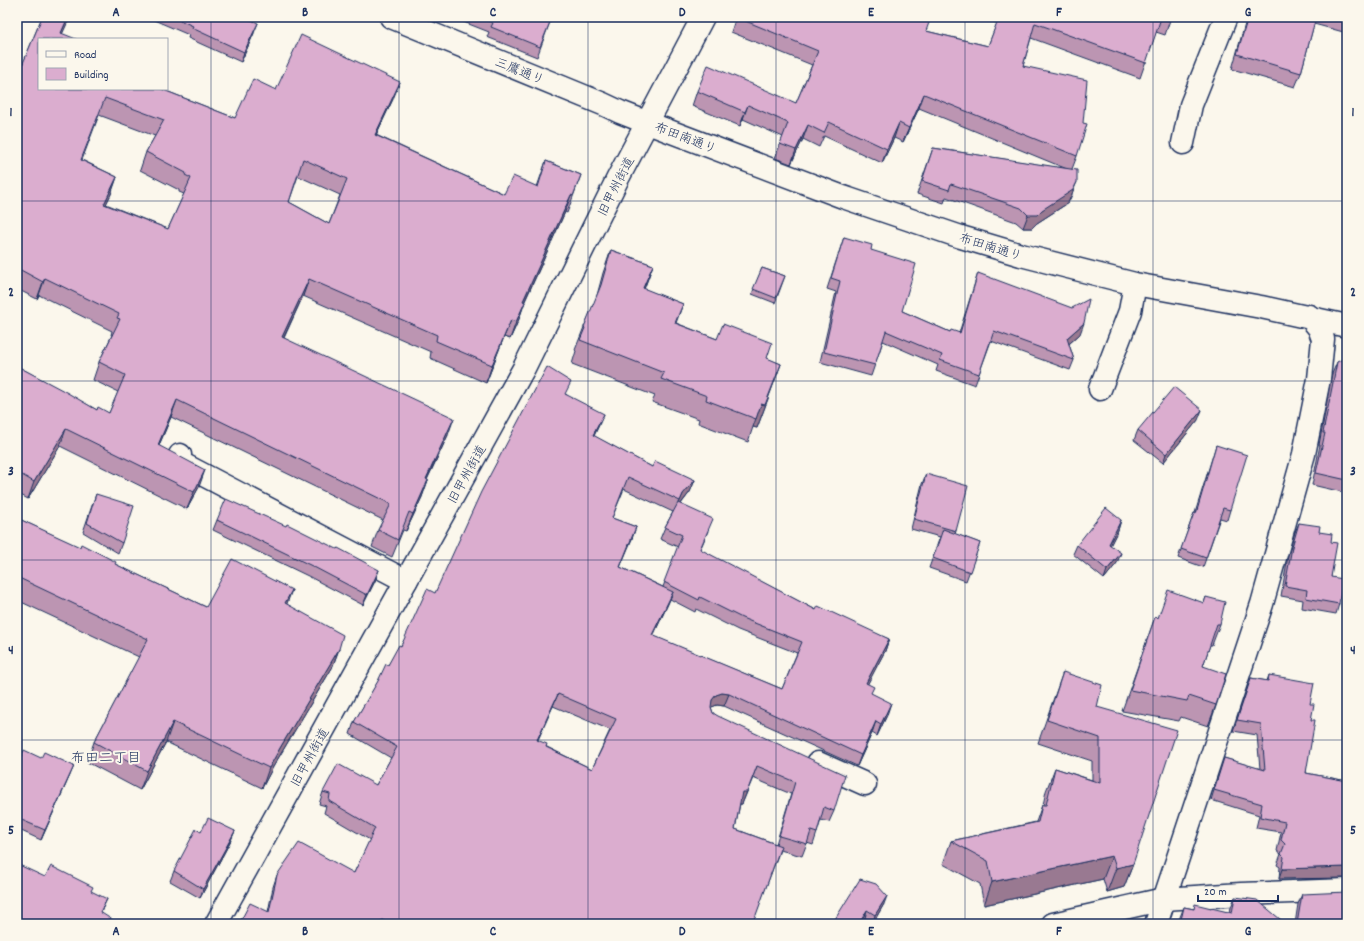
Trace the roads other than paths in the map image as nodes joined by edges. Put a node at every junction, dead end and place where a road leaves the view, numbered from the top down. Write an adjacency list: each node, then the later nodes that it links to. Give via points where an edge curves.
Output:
1 (391, 17): 4 (street, 三鷹通り)
2 (703, 17): 4 (street, 旧甲州街道)
3 (1226, 17): 5 (street, via 1191,105)
4 (648, 123): 6 (street, 布田南通り, via 836,194 961,237 1037,260); 11 (street, 旧甲州街道, via 524,368)
5 (1183, 143)
6 (1135, 284): 7 (street, 布田南通り); 9 (street, via 1130,311)
7 (1309, 316): 8 (street, 布田南通り); 15 (street, via 1319,328 1323,339 1319,379 1304,454 1262,604)
8 (1347, 326)
9 (1100, 389)
10 (180, 455): 11 (street, via 177,461 235,484)
11 (406, 580): 16 (street, 旧甲州街道)
12 (799, 754): 13 (street)
13 (865, 784)
14 (1347, 890): 15 (street)
15 (1164, 899): 17 (street); 18 (street)
16 (216, 924)
17 (1053, 924)
18 (1156, 924)

